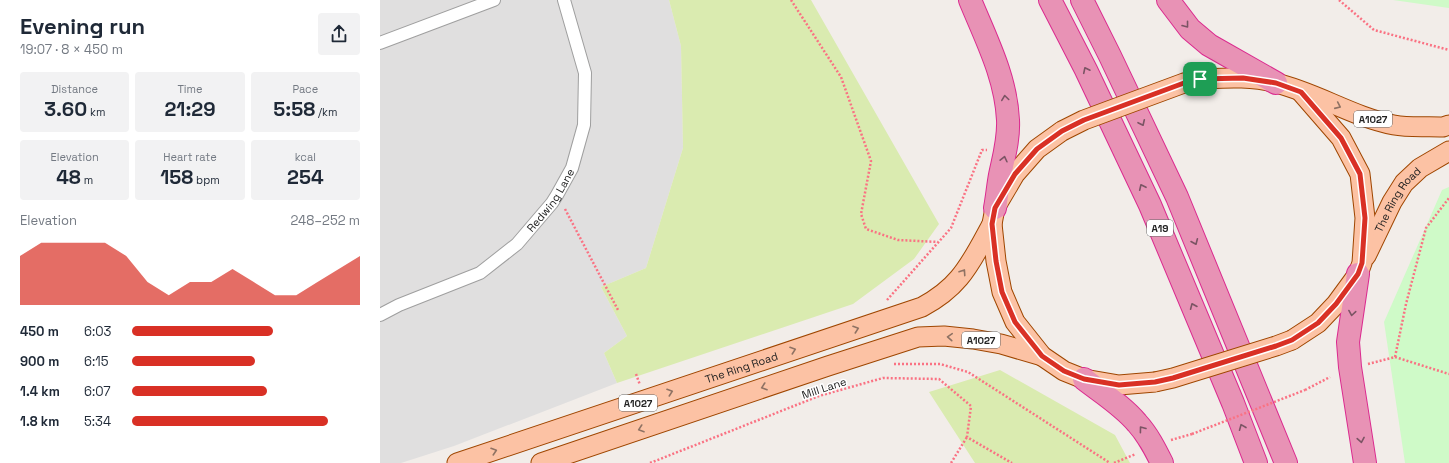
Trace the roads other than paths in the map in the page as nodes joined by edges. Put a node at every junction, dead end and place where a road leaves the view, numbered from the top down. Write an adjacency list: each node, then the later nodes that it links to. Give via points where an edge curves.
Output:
1 (494, 0): 7 (street)
2 (564, 0): 14 (street, Redwing Lane, via 585,73 584,125 572,168 557,195 517,244 480,273)
3 (970, 0): 12 (highway, one-way to 3, via 1006,149 1008,120 1004,89 997,66)
4 (1050, 0): 20 (highway, A19, one-way to 4, via 1150,205)
5 (1082, 0): 21 (highway, A19, one-way to 21, via 1177,197)
6 (1168, 0): 8 (highway, one-way to 8, via 1190,29 1209,45)
7 (380, 43)
8 (1276, 83): 9 (main road, A1027); 12 (main road, A1027, bridge, via 1243,78 1200,79 1084,120 1062,131 1037,149 1015,174)
9 (1301, 92): 10 (main road, A1027, one-way to 10, via 1357,114 1395,125); 13 (main road, A1027, via 1341,138 1360,174 1365,218)
10 (1449, 125)
11 (1449, 151): 13 (main road, The Ring Road / A1027, via 1420,168 1404,183 1392,202)
12 (993, 216): 15 (main road, A1027, via 996,261 1002,292 1015,322); 17 (main road, The Ring Road / A1027, one-way to 12, via 922,307 935,300 959,278 980,245)
13 (1360, 269): 16 (main road, A1027, bridge, via 1336,304 1318,323 1292,340 1155,382 1119,385); 22 (highway, one-way to 22, via 1348,342)
14 (380, 315)
15 (1042, 356): 16 (main road, A1027, via 1064,371); 18 (main road, A1027, one-way to 18, via 973,339 918,337)
16 (1084, 379): 19 (highway, one-way to 16, via 1137,422)
17 (457, 463)
18 (541, 463)
19 (1162, 463)
20 (1256, 463)
21 (1286, 463)
22 (1365, 463)

